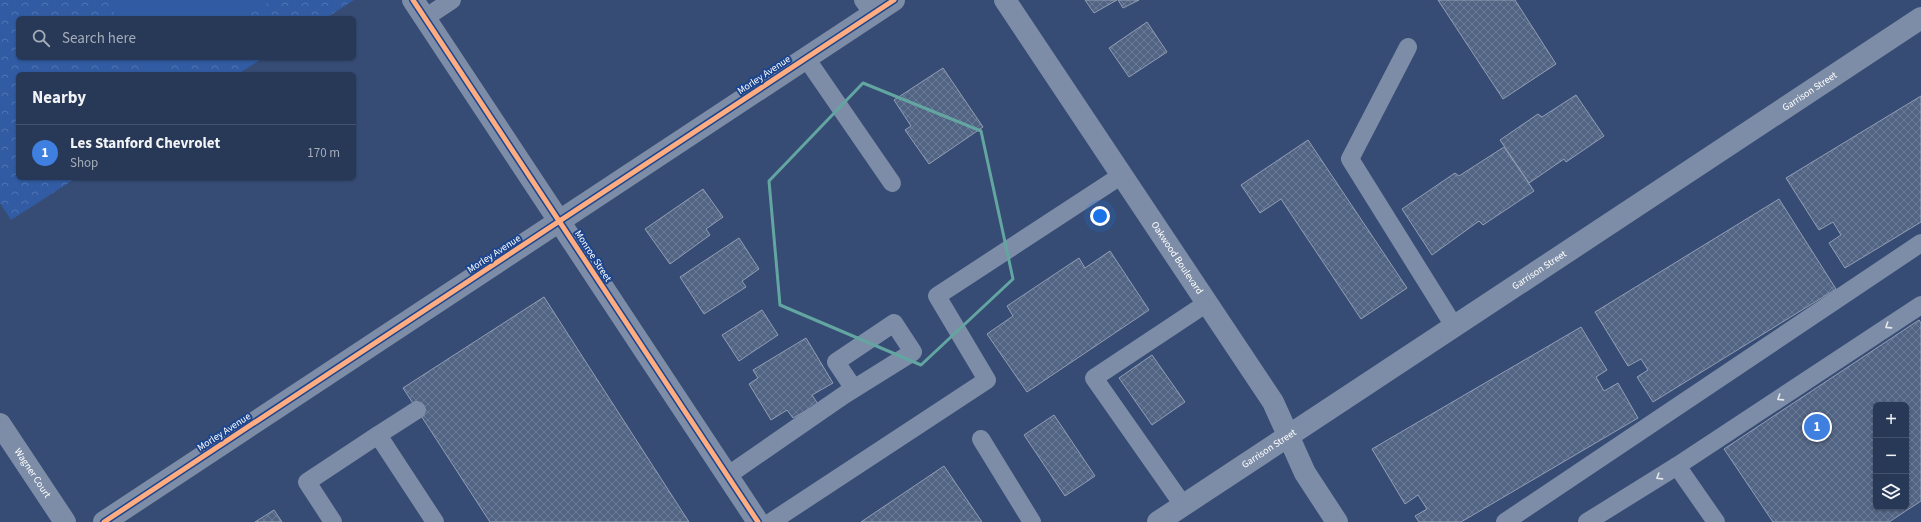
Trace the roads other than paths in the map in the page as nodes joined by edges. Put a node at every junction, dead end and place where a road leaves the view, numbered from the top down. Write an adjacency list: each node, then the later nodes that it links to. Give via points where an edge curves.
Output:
1 (413, 0): 6 (street, Monroe Street)
2 (452, 0): 6 (lane)
3 (894, 0): 5 (street, Morley Avenue)
4 (1005, 0): 10 (street, Oakwood Boulevard)
5 (868, 7): 9 (street, Morley Avenue)
6 (425, 18): 12 (street, Monroe Street)
7 (1921, 18): 16 (street, Garrison Street)
8 (1408, 47): 16 (lane, via 1350,159)
9 (806, 58): 11 (lane); 12 (street, Morley Avenue)
10 (1122, 175): 14 (street, Oakwood Boulevard); 30 (lane, via 937,296 987,380)
11 (892, 183)
12 (560, 222): 24 (street, Monroe Street); 27 (street, Morley Avenue)
13 (1921, 243): 34 (lane)
14 (1207, 303): 21 (street, Oakwood Boulevard, via 1273,402); 25 (lane, via 1094,378)
15 (1921, 305): 23 (lane, one-way to 23)
16 (1454, 326): 21 (street, Garrison Street)
17 (854, 389): 24 (lane)
18 (417, 410): 20 (lane)
19 (0, 424): 26 (street, Wagner Court)
20 (378, 436): 28 (lane, via 307,482); 29 (lane)
21 (1288, 436): 25 (street, Garrison Street); 33 (street, Oakwood Boulevard, via 1305,473)
22 (981, 439): 31 (lane)
23 (1677, 466): 35 (lane, one-way to 35); 36 (lane)
24 (728, 476): 30 (street, Monroe Street)
25 (1183, 505): 32 (street, Garrison Street)
26 (65, 522)
27 (104, 522)
28 (333, 522)
29 (435, 522)
30 (760, 522)
31 (1032, 522)
32 (1158, 522)
33 (1337, 522)
34 (1505, 522)
35 (1587, 522)
36 (1716, 522)

